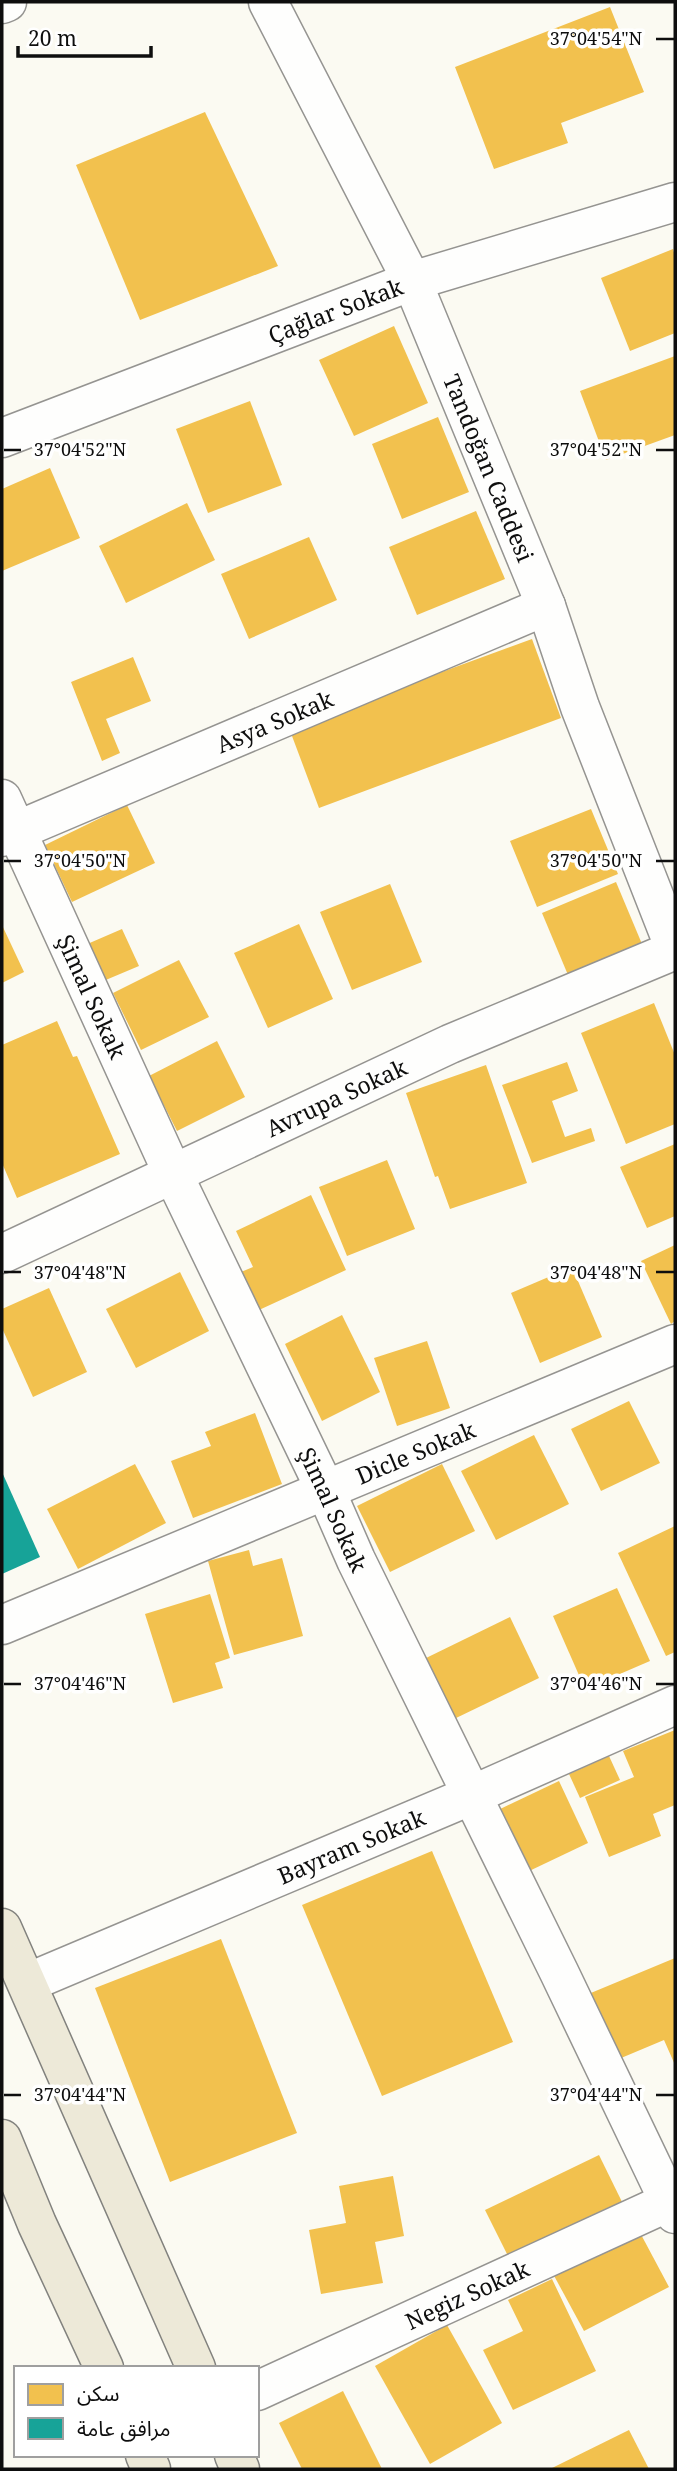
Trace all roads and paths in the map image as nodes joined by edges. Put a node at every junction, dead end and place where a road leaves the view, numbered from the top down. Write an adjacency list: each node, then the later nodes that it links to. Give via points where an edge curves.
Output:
1 (7, 2): 3 (street)
2 (268, 2): 5 (street, Tandoğan Caddesi)
3 (2, 4)
4 (675, 202): 5 (street, Çağlar Sokak)
5 (412, 281): 6 (street, Çağlar Sokak); 7 (street, Tandoğan Caddesi)
6 (2, 438)
7 (546, 606): 8 (street, Asya Sokak); 9 (street, Tandoğan Caddesi, via 580,707)
8 (6, 822): 10 (street, Şimal Sokak)
9 (675, 949): 10 (street, Avrupa Sokak, via 450,1044)
10 (173, 1174): 11 (street, Avrupa Sokak); 13 (street, Şimal Sokak)
11 (2, 1254)
12 (675, 1344): 13 (street, Dicle Sokak)
13 (325, 1489): 14 (street, Dicle Sokak); 16 (street, Şimal Sokak)
14 (2, 1625)
15 (675, 1705): 16 (street, Bayram Sokak)
16 (472, 1795): 18 (street, Bayram Sokak); 20 (street, Şimal Sokak)
17 (2, 1928): 18 (main road)
18 (27, 1983): 22 (main road)
19 (2, 2139): 21 (main road)
20 (673, 2205): 23 (street, Negiz Sokak)
21 (103, 2366)
22 (195, 2366)
23 (259, 2390)

